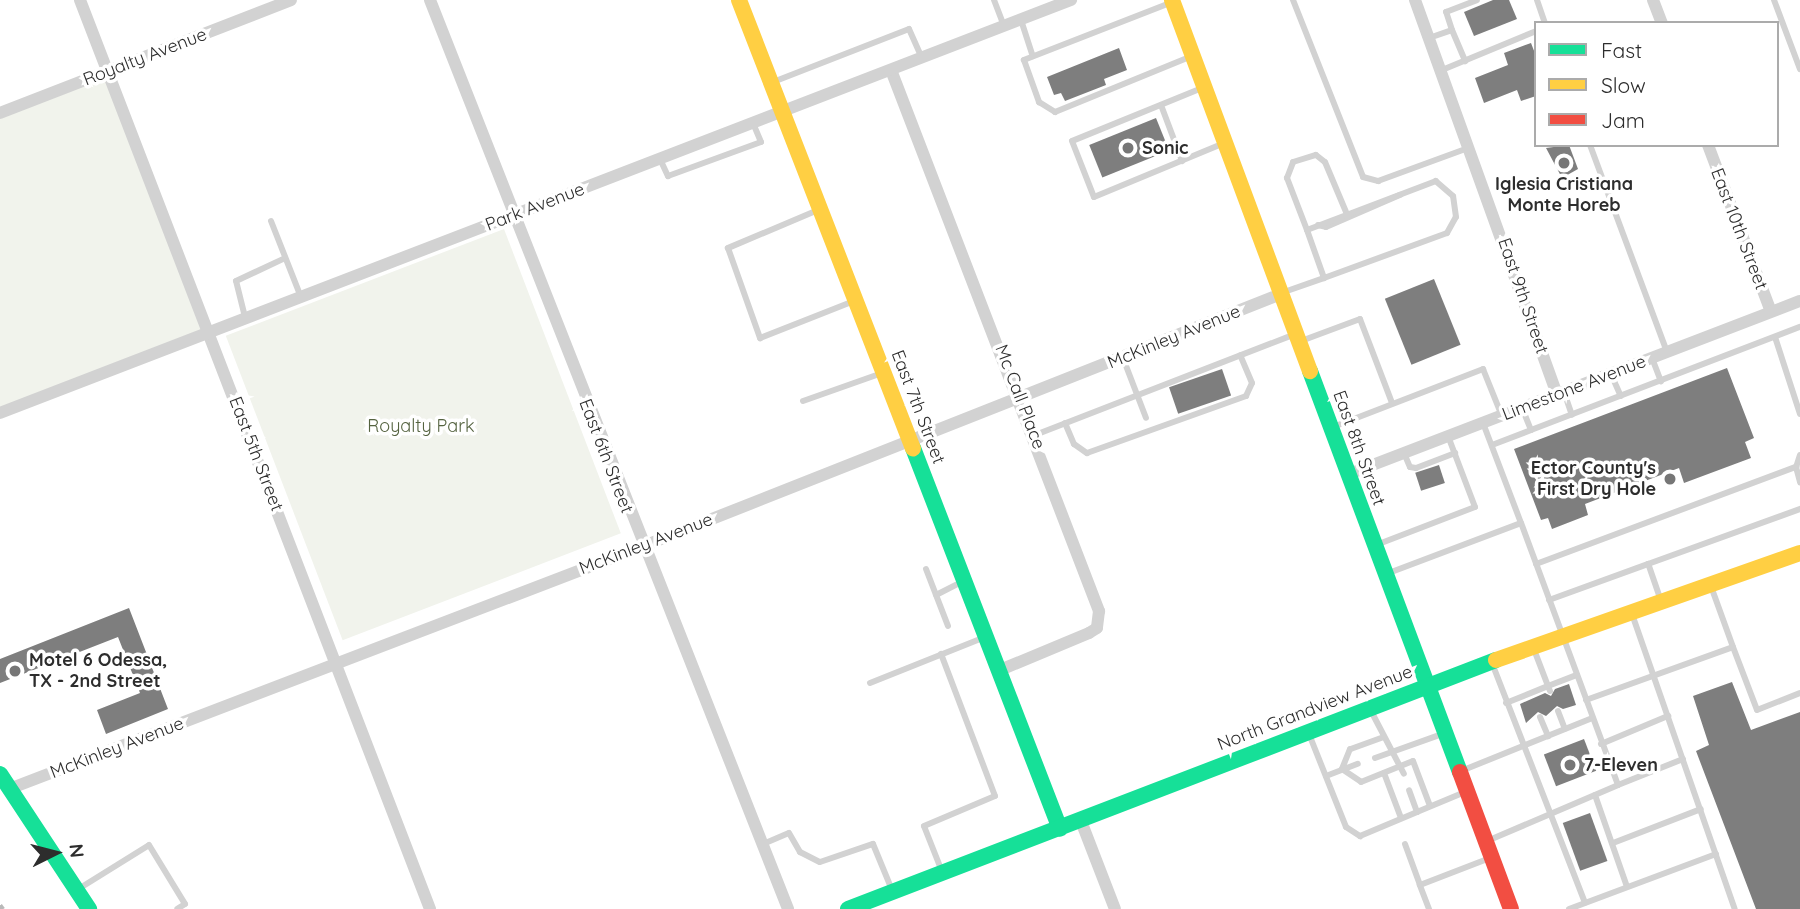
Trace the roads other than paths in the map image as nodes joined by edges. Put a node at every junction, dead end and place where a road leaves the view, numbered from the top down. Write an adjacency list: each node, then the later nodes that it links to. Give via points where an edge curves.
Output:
1 (80, 0): 28 (street, East 5th Street)
2 (290, 0): 28 (street, Royalty Avenue)
3 (430, 0): 44 (street, East 6th Street)
4 (739, 0): 29 (main road, East 7th Street)
5 (994, 0): 17 (lane)
6 (1071, 0): 14 (street, Park Avenue)
7 (1293, 0): 36 (lane, via 1363,177 1378,181)
8 (1415, 0): 20 (street, East 9th Street)
9 (1477, 0): 18 (lane, via 1446,12)
10 (1537, 0): 15 (lane)
11 (1653, 0): 16 (street)
12 (1774, 0): 25 (lane)
13 (1172, 1): 21 (lane); 22 (main road, East 8th Street)
14 (1021, 20): 17 (street, Park Avenue); 21 (lane)
15 (1544, 21)
16 (1660, 21)
17 (1004, 26): 23 (street, Park Avenue)
18 (1452, 30): 20 (lane); 24 (lane)
19 (1534, 31): 24 (lane)
20 (1429, 38): 27 (street, East 9th Street)
21 (1033, 56): 22 (lane, via 1024,60 1039,102 1055,112)
22 (1192, 56): 30 (main road, East 8th Street)
23 (922, 58): 26 (street, Park Avenue); 29 (lane, via 909,29)
24 (1465, 61): 27 (lane)
25 (1800, 69)
26 (891, 70): 32 (street, Park Avenue); 70 (street, Mc Call Place)
27 (1442, 70): 36 (street, East 9th Street)
28 (108, 71): 33 (street, Royalty Avenue); 57 (street, East 5th Street)
29 (772, 83): 32 (main road, East 7th Street)
30 (1204, 87): 31 (lane); 35 (main road, East 8th Street)
31 (1161, 105): 40 (lane); 40 (lane, via 1072,141 1094,197)
32 (783, 111): 34 (street, Park Avenue); 42 (main road, East 7th Street)
33 (0, 113)
34 (753, 123): 39 (street, Park Avenue); 39 (lane, via 761,142 668,176)
35 (1225, 143): 40 (lane); 50 (main road, East 8th Street)
36 (1471, 147): 67 (street, East 9th Street)
37 (1591, 147): 60 (lane)
38 (1709, 147): 54 (street, East 10th Street)
39 (660, 159): 44 (street, Park Avenue)
40 (1182, 160)
41 (1404, 192): 43 (lane); 46 (lane, via 1392,202 1326,227); 49 (lane, via 1436,181 1453,196 1456,217 1447,233)
42 (820, 209): 52 (main road, East 7th Street); 52 (lane, via 728,248 760,338)
43 (1346, 212): 46 (lane); 47 (lane, via 1325,162 1315,155 1293,162 1287,178)
44 (513, 215): 51 (street, Park Avenue); 96 (street, East 6th Street)
45 (271, 221): 48 (lane)
46 (1318, 225): 47 (lane)
47 (1307, 230): 49 (lane)
48 (285, 258): 51 (lane); 55 (lane, via 236,281)
49 (1324, 278): 50 (lane)
50 (1281, 294): 59 (main road, East 8th Street); 62 (street, McKinley Avenue)
51 (301, 297): 55 (street, Park Avenue)
52 (856, 300): 64 (main road, East 7th Street)
53 (1800, 301): 54 (street, Limestone Avenue)
54 (1771, 312): 60 (street, Limestone Avenue)
55 (246, 318): 57 (street, Park Avenue)
56 (1800, 327): 58 (lane)
57 (209, 333): 74 (street, Park Avenue); 114 (street, East 5th Street)
58 (1775, 337): 66 (lane); 75 (lane)
59 (1298, 338): 61 (lane); 72 (lane, via 1360,319); 81 (main road, East 8th Street)
60 (1667, 352): 63 (street, Limestone Avenue)
61 (1240, 355): 68 (lane); 79 (lane, via 1252,383 1246,396 1087,453 1074,444)
62 (1123, 358): 68 (lane); 70 (street, McKinley Avenue)
63 (1652, 358): 65 (street, Limestone Avenue); 66 (lane)
64 (883, 372): 71 (lane); 85 (main road, East 7th Street)
65 (1611, 374): 67 (street, Limestone Avenue); 69 (lane)
66 (1661, 381): 69 (lane)
67 (1560, 393): 73 (street, Limestone Avenue); 77 (lane)
68 (1137, 394): 78 (lane); 79 (lane)
69 (1621, 396): 77 (lane)
70 (1021, 398): 83 (street, Mc Call Place); 85 (street, McKinley Avenue)
71 (803, 401)
72 (1392, 403): 76 (lane, via 1483,369); 81 (lane)
73 (1522, 408): 76 (street, Limestone Avenue); 82 (lane)
74 (0, 413)
75 (1800, 414)
76 (1502, 415): 80 (street, Limestone Avenue)
77 (1572, 415): 82 (lane)
78 (1146, 418)
79 (1065, 423): 83 (lane)
80 (1483, 423): 84 (street, Limestone Avenue); 86 (lane)
81 (1331, 427): 91 (main road, East 8th Street)
82 (1531, 430): 86 (lane)
83 (1035, 435): 116 (street, Mc Call Place, via 1092,585 1100,621 1089,634)
84 (1448, 436): 87 (street, Limestone Avenue); 88 (lane)
85 (910, 441): 96 (street, McKinley Avenue); 102 (main road, East 7th Street)
86 (1492, 445): 94 (lane)
87 (1404, 453): 88 (lane, via 1410,467 1416,468); 91 (street, Limestone Avenue)
88 (1455, 453): 95 (lane, via 1475,506)
89 (1800, 455): 90 (lane)
90 (1796, 467): 92 (lane); 98 (lane)
91 (1349, 474): 95 (main road, East 8th Street)
92 (1800, 482)
93 (1800, 509): 99 (lane)
94 (1521, 523): 98 (lane); 101 (lane)
95 (1374, 546): 101 (main road, East 8th Street)
96 (641, 547): 114 (street, McKinley Avenue); 161 (street, East 6th Street)
97 (1800, 553): 103 (main road, North Grandview Avenue)
98 (1536, 564): 105 (lane)
99 (1648, 564): 105 (lane); 106 (lane)
100 (926, 569): 104 (lane)
101 (1384, 575): 120 (main road, East 8th Street)
102 (965, 581): 104 (lane); 109 (main road, East 7th Street)
103 (1711, 585): 106 (main road, North Grandview Avenue); 111 (lane)
104 (936, 594): 108 (lane)
105 (1549, 600): 110 (lane)
106 (1662, 603): 107 (main road, North Grandview Avenue)
107 (1632, 614): 110 (main road, North Grandview Avenue); 118 (lane)
108 (948, 626)
109 (987, 636): 113 (lane); 116 (main road, East 7th Street)
110 (1564, 638): 112 (main road, North Grandview Avenue); 117 (lane)
111 (1733, 647): 118 (lane); 122 (lane, via 1757,710)
112 (1534, 649): 115 (main road, North Grandview Avenue); 121 (lane)
113 (941, 654): 119 (lane); 165 (lane, via 995,796 924,826)
114 (337, 663): 149 (street, McKinley Avenue); 173 (street, East 5th Street)
115 (1492, 663): 120 (main road, North Grandview Avenue); 124 (lane)
116 (1000, 670): 159 (main road, East 7th Street)
117 (1577, 675): 121 (lane); 123 (lane)
118 (1654, 676): 123 (lane); 127 (lane)
119 (870, 683)
120 (1425, 685): 125 (main road, North Grandview Avenue); 132 (main road, East 8th Street)
121 (1549, 688): 124 (lane)
122 (1800, 693)
123 (1586, 699): 129 (lane)
124 (1506, 703): 136 (lane)
125 (1370, 708): 131 (main road, North Grandview Avenue); 134 (lane)
126 (1558, 711): 130 (lane)
127 (1668, 716): 135 (lane); 139 (lane)
128 (1540, 717): 133 (lane)
129 (1592, 718): 130 (lane); 135 (lane)
130 (1565, 729): 133 (lane)
131 (1307, 731): 147 (lane); 158 (main road, North Grandview Avenue)
132 (1444, 733): 137 (lane); 143 (main road, East 8th Street)
133 (1548, 736): 136 (lane)
134 (1381, 738): 137 (lane); 142 (lane, via 1350,749)
135 (1601, 744): 148 (lane)
136 (1522, 746): 143 (lane); 156 (lane)
137 (1395, 752): 138 (lane); 141 (lane)
138 (1375, 758)
139 (1684, 759): 148 (lane); 154 (lane)
140 (1358, 764): 142 (lane)
141 (1401, 766): 144 (lane); 146 (lane); 153 (lane, via 1413,761)
142 (1342, 769): 144 (lane, via 1361,782); 147 (lane)
143 (1458, 772): 151 (main road, East 8th Street)
144 (1384, 773): 157 (lane)
145 (0, 774): 149 (main road)
146 (1404, 774)
147 (1326, 776): 157 (lane, via 1346,827 1360,836)
148 (1618, 785): 152 (lane)
149 (9, 789): 168 (main road)
150 (1409, 790): 155 (lane)
151 (1465, 792): 153 (lane); 163 (main road, East 8th Street)
152 (1595, 795): 156 (lane); 160 (lane)
153 (1430, 806): 155 (lane)
154 (1701, 809): 160 (lane); 164 (lane)
155 (1417, 812): 157 (lane)
156 (1550, 812): 163 (lane); 170 (lane)
157 (1401, 818)
158 (1081, 821): 159 (main road, North Grandview Avenue); 176 (street)
159 (1060, 829): 165 (main road, North Grandview Avenue)
160 (1613, 843): 167 (lane)
161 (762, 844): 169 (lane, via 789,833 800,852 820,862 873,844); 174 (street, East 6th Street)
162 (1405, 844): 166 (lane)
163 (1489, 850): 166 (lane); 178 (main road, East 8th Street)
164 (1716, 854): 167 (lane); 180 (lane)
165 (942, 873): 169 (main road, North Grandview Avenue)
166 (1420, 885): 177 (lane)
167 (1628, 887): 170 (lane)
168 (76, 891): 171 (main road); 172 (lane, via 149,845 185,904)
169 (893, 892): 175 (main road, North Grandview Avenue)
170 (1585, 903): 179 (lane)
171 (89, 909)
172 (177, 909)
173 (430, 909)
174 (788, 909)
175 (848, 909)
176 (1115, 909)
177 (1429, 909)
178 (1511, 909)
179 (1569, 909)
180 (1735, 909)

